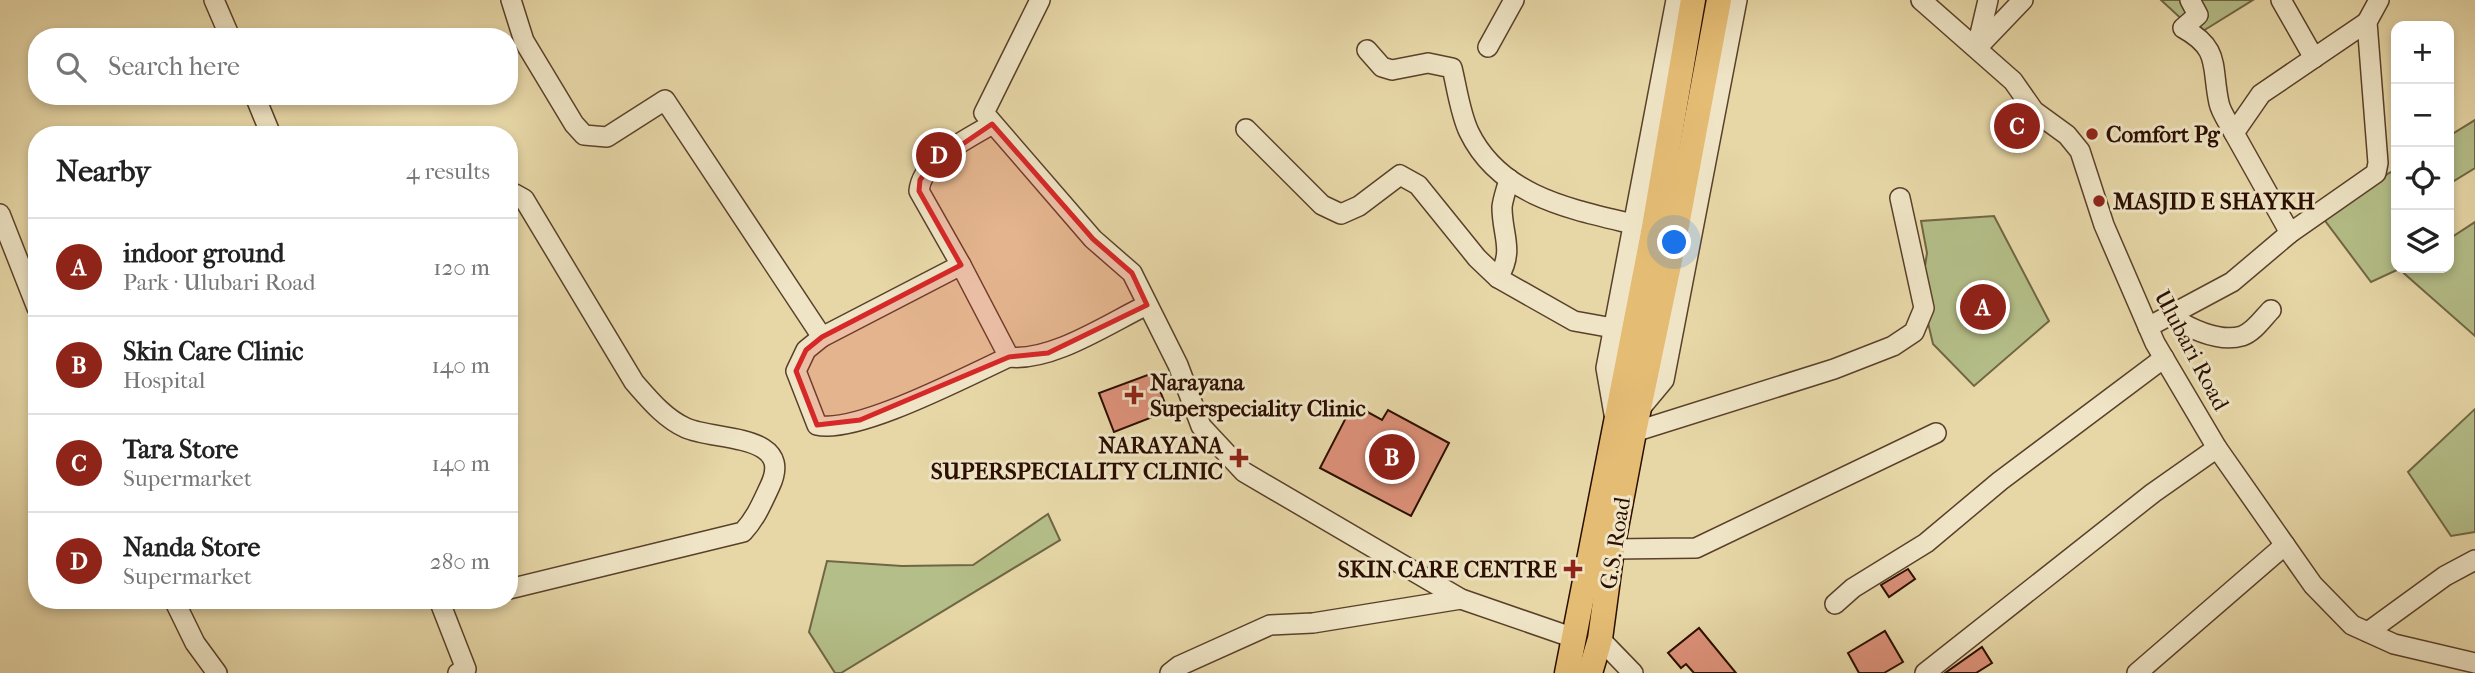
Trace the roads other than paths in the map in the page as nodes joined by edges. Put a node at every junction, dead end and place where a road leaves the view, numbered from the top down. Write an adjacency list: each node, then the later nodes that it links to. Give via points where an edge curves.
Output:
1 (214, 0): 16 (street)
2 (511, 0): 40 (street, via 524,41 584,135 607,137 665,100)
3 (1040, 0): 22 (street, via 985,113)
4 (1514, 0): 17 (street)
5 (1676, 0): 30 (street)
6 (1693, 0): 43 (main road, via 1653,233)
7 (1719, 0): 43 (main road)
8 (1737, 0): 44 (street, via 1664,380)
9 (1921, 0): 18 (street, Ulubari Road)
10 (1988, 0): 18 (street)
11 (2023, 0): 18 (street)
12 (2190, 0): 25 (street, via 2198,15 2183,28 2200,37 2213,55 2219,106)
13 (2281, 0): 20 (street)
14 (2379, 0): 15 (street)
15 (2367, 22): 20 (street); 31 (street, via 2378,163 2375,173)
16 (226, 28)
17 (1488, 47)
18 (1977, 48): 38 (street, Ulubari Road, via 2013,81 2034,111 2067,135 2080,151 2104,225)
19 (1367, 50): 26 (street, via 1382,67 1392,70 1428,63 1452,68 1468,131 1496,171)
20 (2314, 58): 25 (street, via 2261,94)
21 (259, 105): 23 (street)
22 (992, 124): 32 (street, via 929,167 920,180 919,191); 35 (street, via 1093,239 1132,273)
23 (268, 126)
24 (1246, 129): 34 (street, via 1322,205 1341,214 1400,175 1418,185)
25 (2234, 133): 31 (street)
26 (1509, 179): 30 (street, via 1538,198); 34 (street, via 1502,207 1507,263)
27 (518, 196): 50 (street, via 634,382 656,408 686,428 763,446 774,460 776,474 743,532)
28 (1900, 198): 44 (street, via 1924,308 1914,332 1893,346 1834,369)
29 (0, 214): 33 (street)
30 (1633, 224): 39 (street)
31 (2290, 233): 37 (street, via 2232,282)
32 (961, 265): 40 (street); 41 (street)
33 (28, 271)
34 (1498, 278): 39 (street, via 1574,321)
35 (1147, 305): 41 (street, via 1048,353); 51 (street, via 1178,365 1201,426 1244,472)
36 (2271, 310): 37 (street, via 2240,337 2194,331)
37 (2171, 316): 38 (street)
38 (2148, 327): 42 (street, Ulubari Road)
39 (1613, 328): 44 (street, via 1606,368)
40 (822, 337): 41 (street, via 806,350 796,371 817,425 829,428 860,421)
41 (1009, 357)
42 (2164, 358): 46 (street, Ulubari Road); 52 (street, via 2000,481 1926,543)
43 (1637, 368): 44 (main road)
44 (1629, 422): 48 (main road, G.S. Road); 56 (main road, G.S. Road)
45 (1936, 433): 48 (street, via 1696,548)
46 (2217, 448): 47 (street, Ulubari Road); 65 (street)
47 (2285, 545): 55 (street, Ulubari Road, via 2313,585 2352,625); 66 (street)
48 (1612, 549): 57 (main road, G.S. Road)
49 (2475, 560): 55 (street)
50 (518, 587)
51 (1461, 599): 56 (street); 61 (street, via 1313,623 1270,625)
52 (1835, 604)
53 (178, 609): 59 (street)
54 (443, 609): 60 (street, via 466,669)
55 (2368, 632): 58 (street, Ulubari Road, via 2394,644)
56 (1574, 638): 62 (main road, G.S. Road)
57 (1600, 639): 63 (main road, G.S. Road); 64 (street)
58 (2475, 663)
59 (217, 673)
60 (458, 673)
61 (1170, 673)
62 (1567, 673)
63 (1590, 673)
64 (1633, 673)
65 (1925, 673)
66 (2137, 673)

